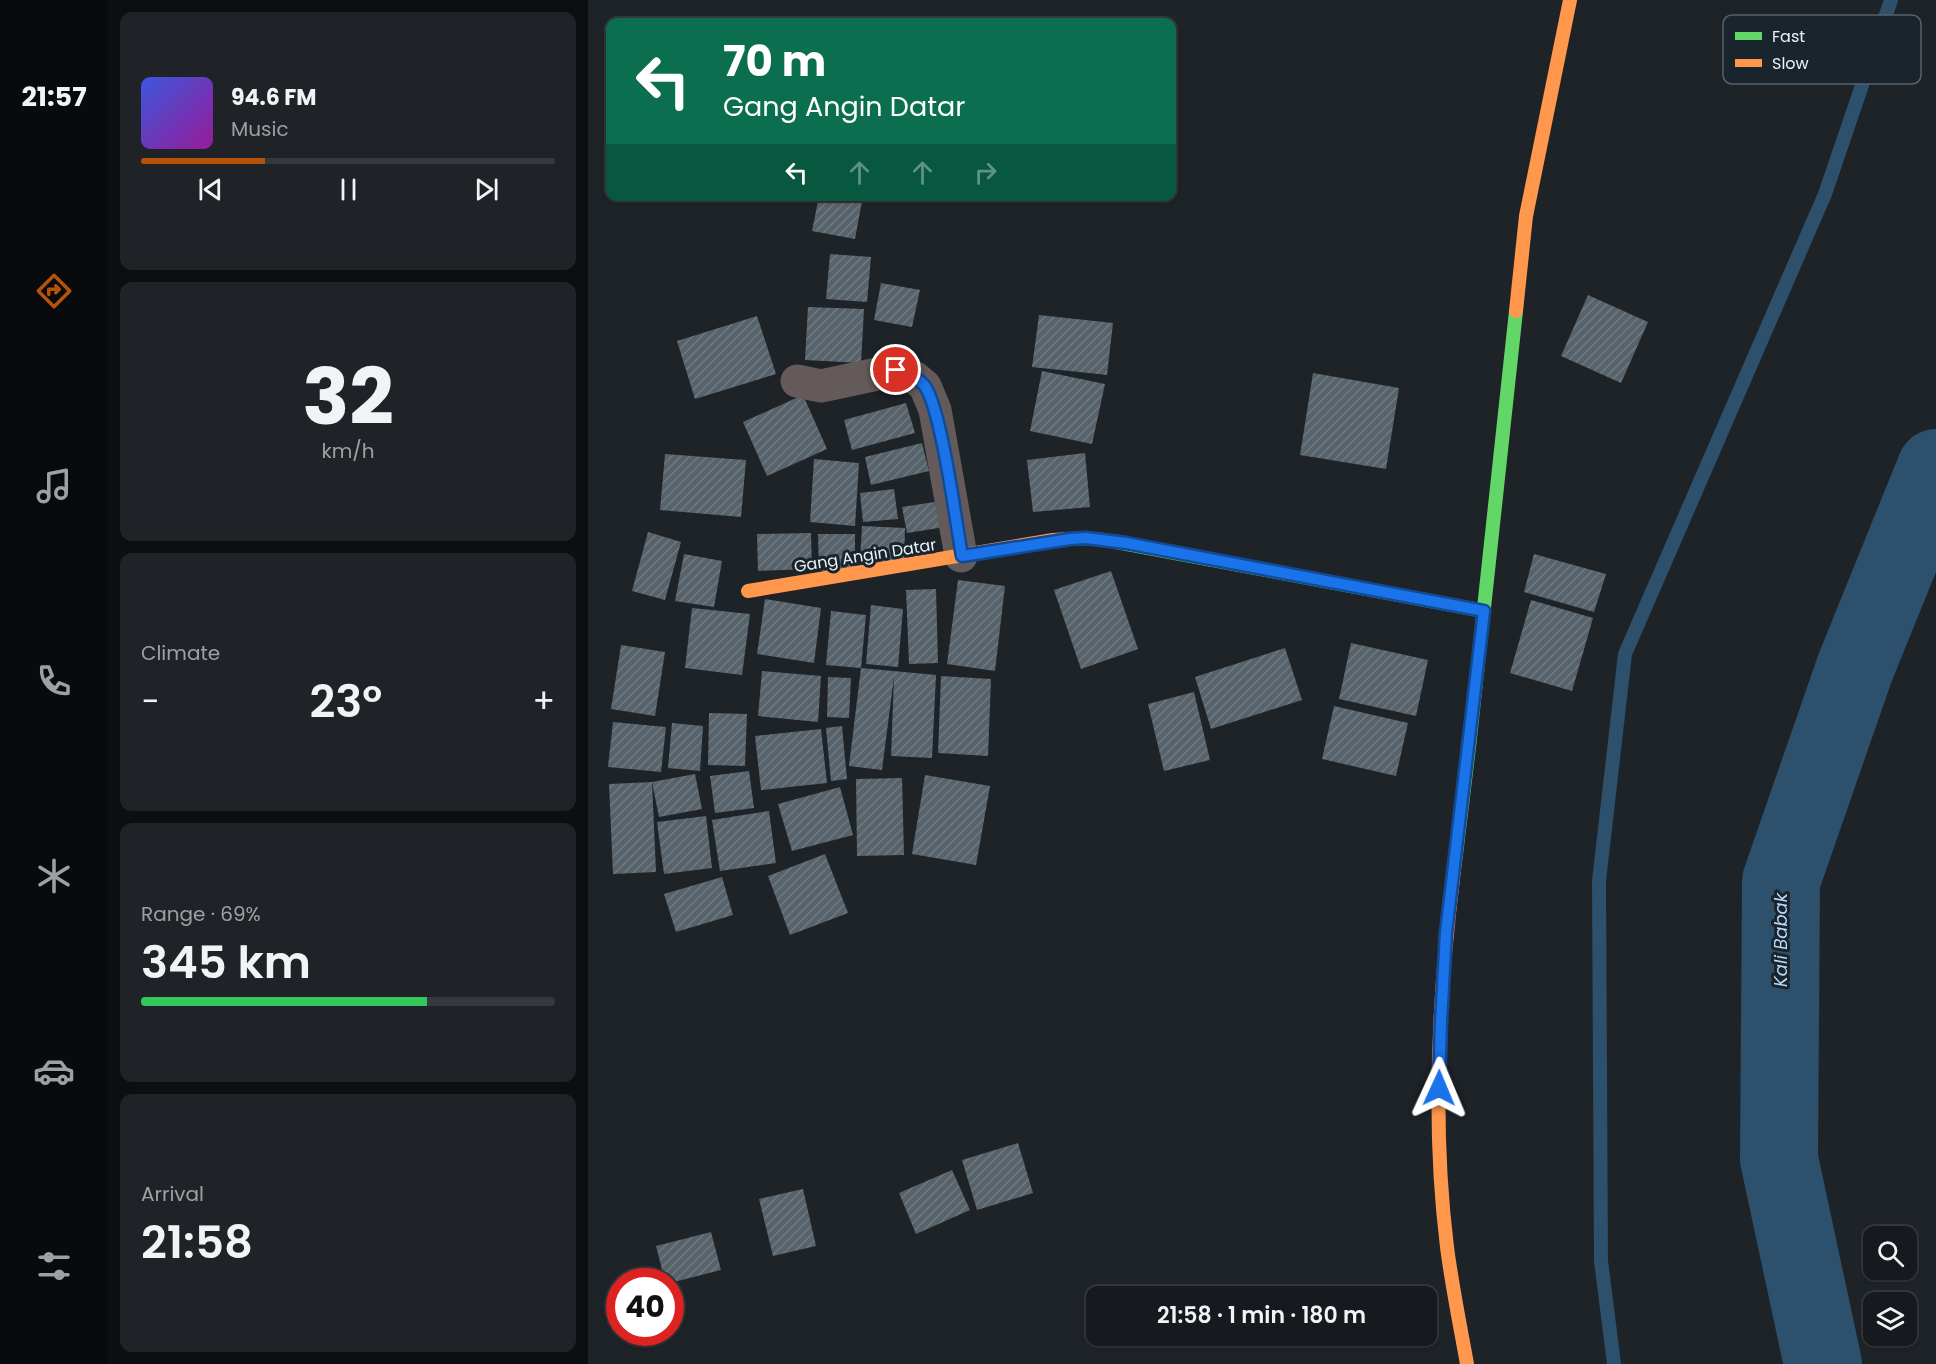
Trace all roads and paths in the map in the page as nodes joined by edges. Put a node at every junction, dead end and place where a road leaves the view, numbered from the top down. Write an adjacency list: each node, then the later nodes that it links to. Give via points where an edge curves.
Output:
1 (1570, 0): 5 (street, via 1526,216)
2 (797, 381): 3 (street, via 821,386 896,370 925,386 935,410)
3 (962, 556): 4 (street, Gang Angin Datar); 5 (street, Gang Angin Datar, via 1086,538)
4 (748, 591)
5 (1484, 611): 6 (street, via 1446,933 1441,1021 1439,1110 1443,1198 1447,1248)
6 (1467, 1364)

